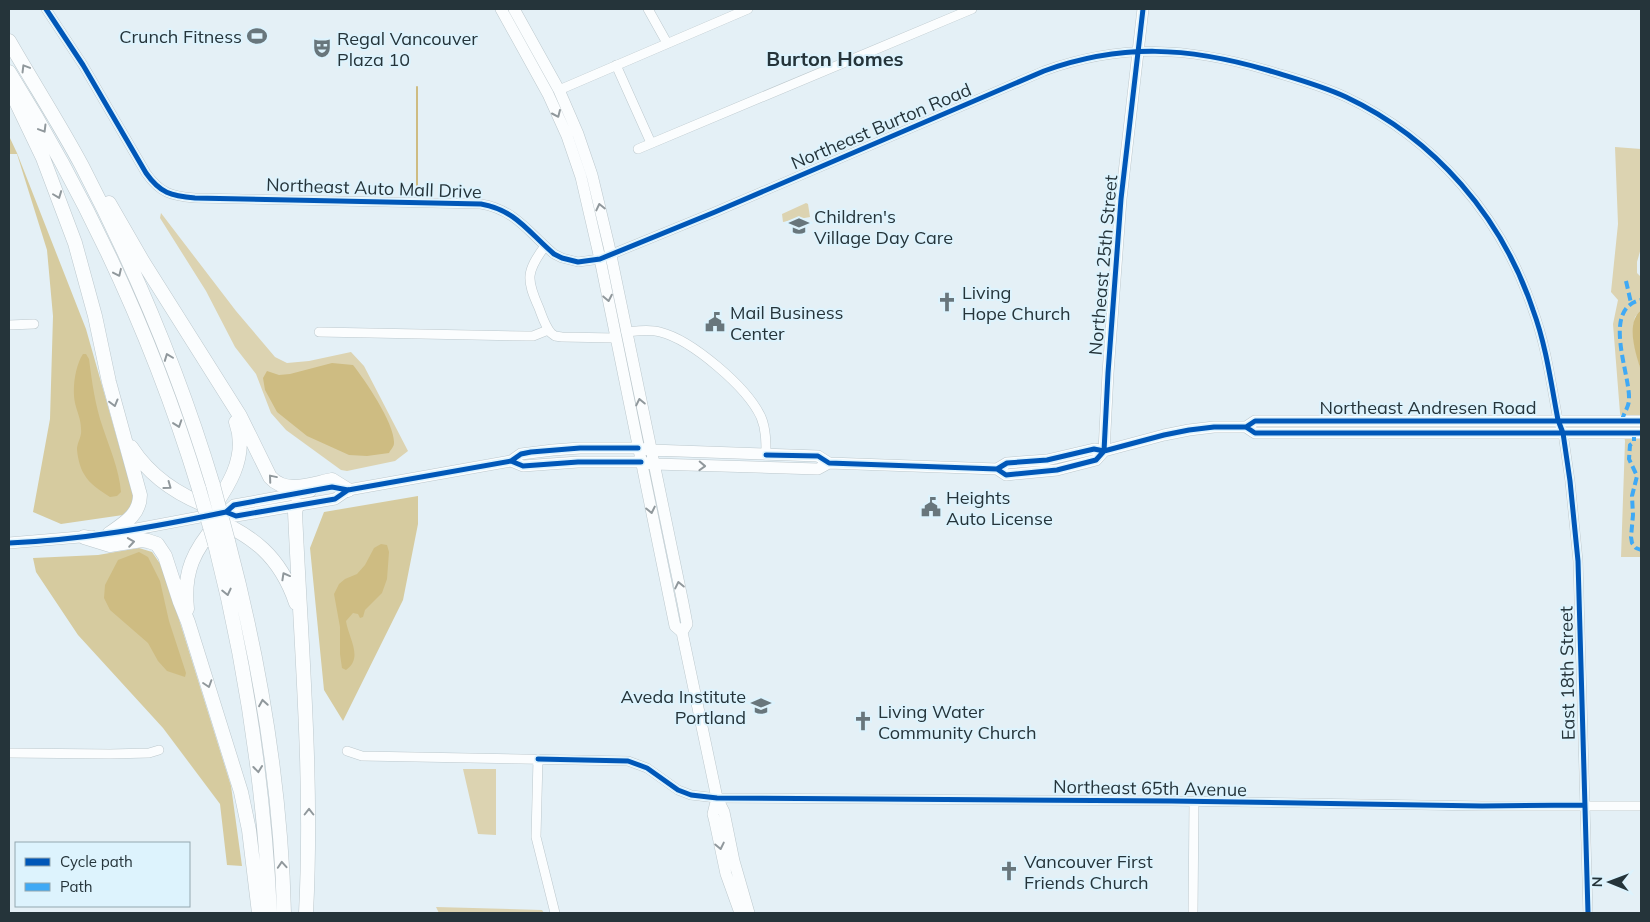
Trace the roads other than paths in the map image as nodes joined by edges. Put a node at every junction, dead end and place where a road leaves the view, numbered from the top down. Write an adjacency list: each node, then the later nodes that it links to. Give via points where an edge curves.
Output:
1 (46, 9): 19 (street, Northeast Auto Mall Drive, via 146,173 159,189 179,197 476,203 496,206 511,214)
2 (501, 9): 8 (main road)
3 (514, 9): 15 (main road)
4 (648, 9): 10 (street)
5 (748, 9): 10 (street)
6 (972, 9): 17 (street)
7 (1143, 9): 11 (main road)
8 (515, 32): 15 (main road, via 522,36 552,89); 20 (main road, one-way to 20, via 567,136)
9 (9, 41): 16 (highway, one-way to 9)
10 (667, 44): 12 (street)
11 (1138, 52): 20 (street, Northeast Burton Road, via 1092,57 1044,71); 28 (street, Northeast Burton Road, via 1169,51 1216,56 1315,85 1374,112 1405,132 1435,158 1465,188 1488,218 1517,268 1542,340); 36 (main road, Northeast 25th Street, via 1121,199)
12 (616, 65): 15 (street); 17 (street)
13 (9, 72): 45 (highway, one-way to 45, via 94,221)
14 (9, 87): 33 (highway, one-way to 33, via 43,158 75,243)
15 (559, 90): 20 (main road, one-way to 15, via 600,204 578,134)
16 (67, 140): 27 (highway, via 85,162); 45 (highway, one-way to 16, via 189,411 144,297)
17 (651, 143): 18 (street)
18 (638, 148)
19 (545, 246): 20 (street, Northeast Auto Mall Drive, via 568,260 589,262); 23 (street, via 534,262 530,280)
20 (605, 257): 25 (main road); 26 (main road, one-way to 26)
21 (9, 324): 22 (street)
22 (34, 324)
23 (548, 330): 24 (street, via 533,336); 26 (street, via 557,337)
24 (319, 332)
25 (626, 332): 35 (main road, one-way to 25); 37 (street, via 650,330 665,334 718,366 760,416 765,430)
26 (616, 338): 34 (main road)
27 (224, 393): 46 (highway, one-way to 27, via 332,480 286,488 274,483 240,416); 48 (highway, via 237,425 240,452)
28 (1558, 420): 29 (main road, Northeast Andresen Road); 30 (main road, Northeast Andresen Road, via 1255,421); 31 (street, East 18th Street)
29 (1641, 421)
30 (1246, 427): 31 (main road, Northeast Andresen Road, via 1255,432); 36 (main road, Northeast Andresen Road, via 1181,431)
31 (1563, 433): 32 (main road, Northeast Andresen Road); 62 (street, East 18th Street, via 1578,561)
32 (1641, 433)
33 (125, 436): 48 (highway, one-way to 48, via 138,457 163,482); 49 (highway, via 140,501 134,514)
34 (638, 448): 35 (main road, Northeast Andresen Road); 39 (main road, Northeast Andresen Road, via 532,452); 40 (main road)
35 (650, 450): 37 (main road, Northeast Andresen Road); 42 (main road)
36 (1104, 451): 41 (main road, Northeast Andresen Road, via 1096,460 1057,470 1006,475 997,469)
37 (766, 455): 38 (main road, Northeast Andresen Road); 43 (main road, via 764,460 745,461)
38 (818, 456): 41 (main road); 44 (main road, via 808,462 779,462)
39 (511, 461): 40 (main road, Northeast Andresen Road, via 523,466); 46 (main road, Northeast Andresen Road)
40 (641, 462): 42 (main road, Northeast Andresen Road); 55 (main road, one-way to 55, via 675,626)
41 (829, 463): 44 (main road, Northeast Andresen Road, via 818,469)
42 (654, 464): 43 (main road, Northeast Andresen Road, one-way to 43); 55 (main road, one-way to 42, via 687,624)
43 (736, 467): 44 (main road, Northeast Andresen Road)
44 (775, 468)
45 (206, 487): 52 (highway, bridge)
46 (348, 490): 47 (main road, Northeast Andresen Road, via 335,499); 48 (main road, Northeast Andresen Road, via 332,487 234,506)
47 (298, 505): 48 (main road, Northeast Andresen Road, via 236,516); 54 (highway, via 295,512)
48 (216, 514): 49 (main road, Northeast Andresen Road); 53 (highway, via 191,563 186,583); 54 (highway, one-way to 48, via 291,588 278,565 253,540)
49 (109, 534): 50 (main road, Northeast Andresen Road)
50 (84, 537): 51 (main road, Northeast Andresen Road); 53 (highway, one-way to 53, via 110,546 142,540 157,544 165,556)
51 (9, 543)
52 (222, 543): 65 (highway, one-way to 65, via 253,734 266,838); 66 (highway, one-way to 52, via 275,788 264,706 247,619)
53 (188, 622): 64 (highway, one-way to 64, via 241,792)
54 (300, 622): 67 (highway, one-way to 54, via 309,786)
55 (682, 632): 60 (main road)
56 (159, 750): 58 (street, via 110,754)
57 (347, 751): 59 (street, Northeast 65th Avenue, via 362,756)
58 (9, 753)
59 (538, 759): 60 (street, Northeast 65th Avenue, via 628,761 647,768 678,790); 68 (street, via 536,837)
60 (717, 798): 61 (street, Northeast 65th Avenue); 69 (main road, one-way to 69, via 713,814 725,868); 70 (main road, via 724,812)
61 (1194, 802): 62 (street, Northeast 65th Avenue); 71 (street)
62 (1584, 805): 63 (street, Northeast 65th Avenue); 72 (street, East 18th Street)
63 (1641, 806)
64 (259, 913)
65 (270, 913)
66 (284, 913)
67 (306, 913)
68 (555, 913)
69 (740, 913)
70 (749, 913)
71 (1193, 913)
72 (1588, 913)

